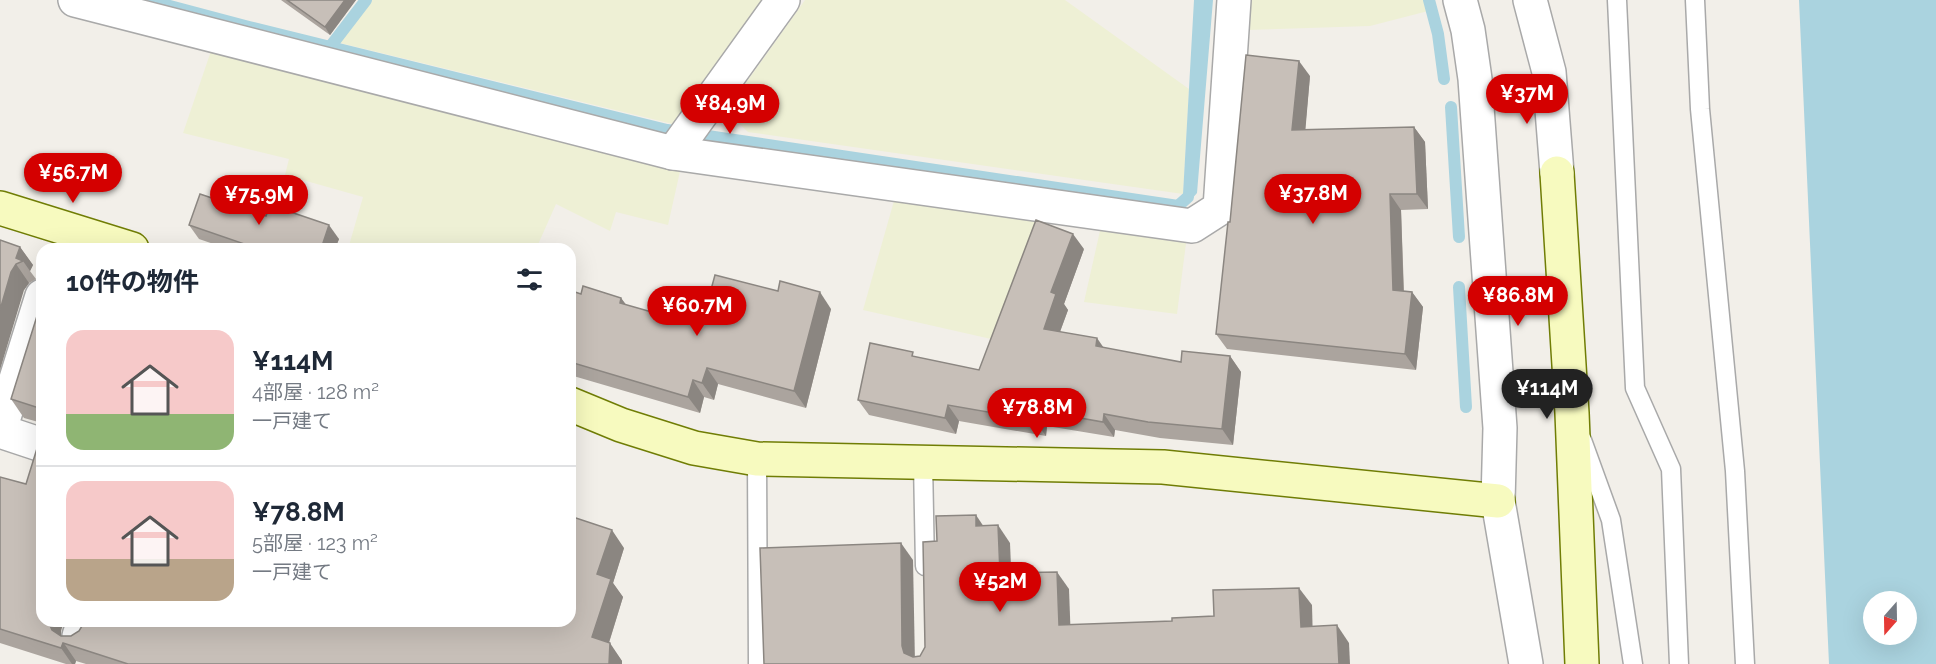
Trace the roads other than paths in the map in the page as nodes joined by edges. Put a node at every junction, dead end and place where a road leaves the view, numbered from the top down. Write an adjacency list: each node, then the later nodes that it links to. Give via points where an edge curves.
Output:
1 (75, 0): 10 (street)
2 (783, 0): 10 (street)
3 (1234, 0): 10 (street, via 1220,208 1192,226)
4 (1460, 0): 21 (street, via 1476,90 1500,428)
5 (1530, 0): 9 (street)
6 (1547, 0): 9 (lane)
7 (1617, 0): 27 (lane, via 1635,388 1671,469)
8 (1695, 0): 28 (lane, via 1700,109 1735,471)
9 (1549, 72): 16 (street)
10 (683, 139)
11 (0, 208): 12 (street)
12 (60, 238): 13 (street)
13 (93, 243)
14 (36, 315): 17 (street)
15 (576, 406): 19 (street, via 694,448)
16 (1572, 413): 25 (street); 26 (lane, via 1611,520)
17 (0, 431): 18 (street)
18 (36, 443)
19 (758, 459): 20 (street); 23 (lane)
20 (923, 462): 21 (street, via 1163,467); 22 (lane)
21 (1498, 501): 24 (street)
22 (925, 581)
23 (758, 664)
24 (1526, 664)
25 (1582, 664)
26 (1633, 664)
27 (1679, 664)
28 (1745, 664)

